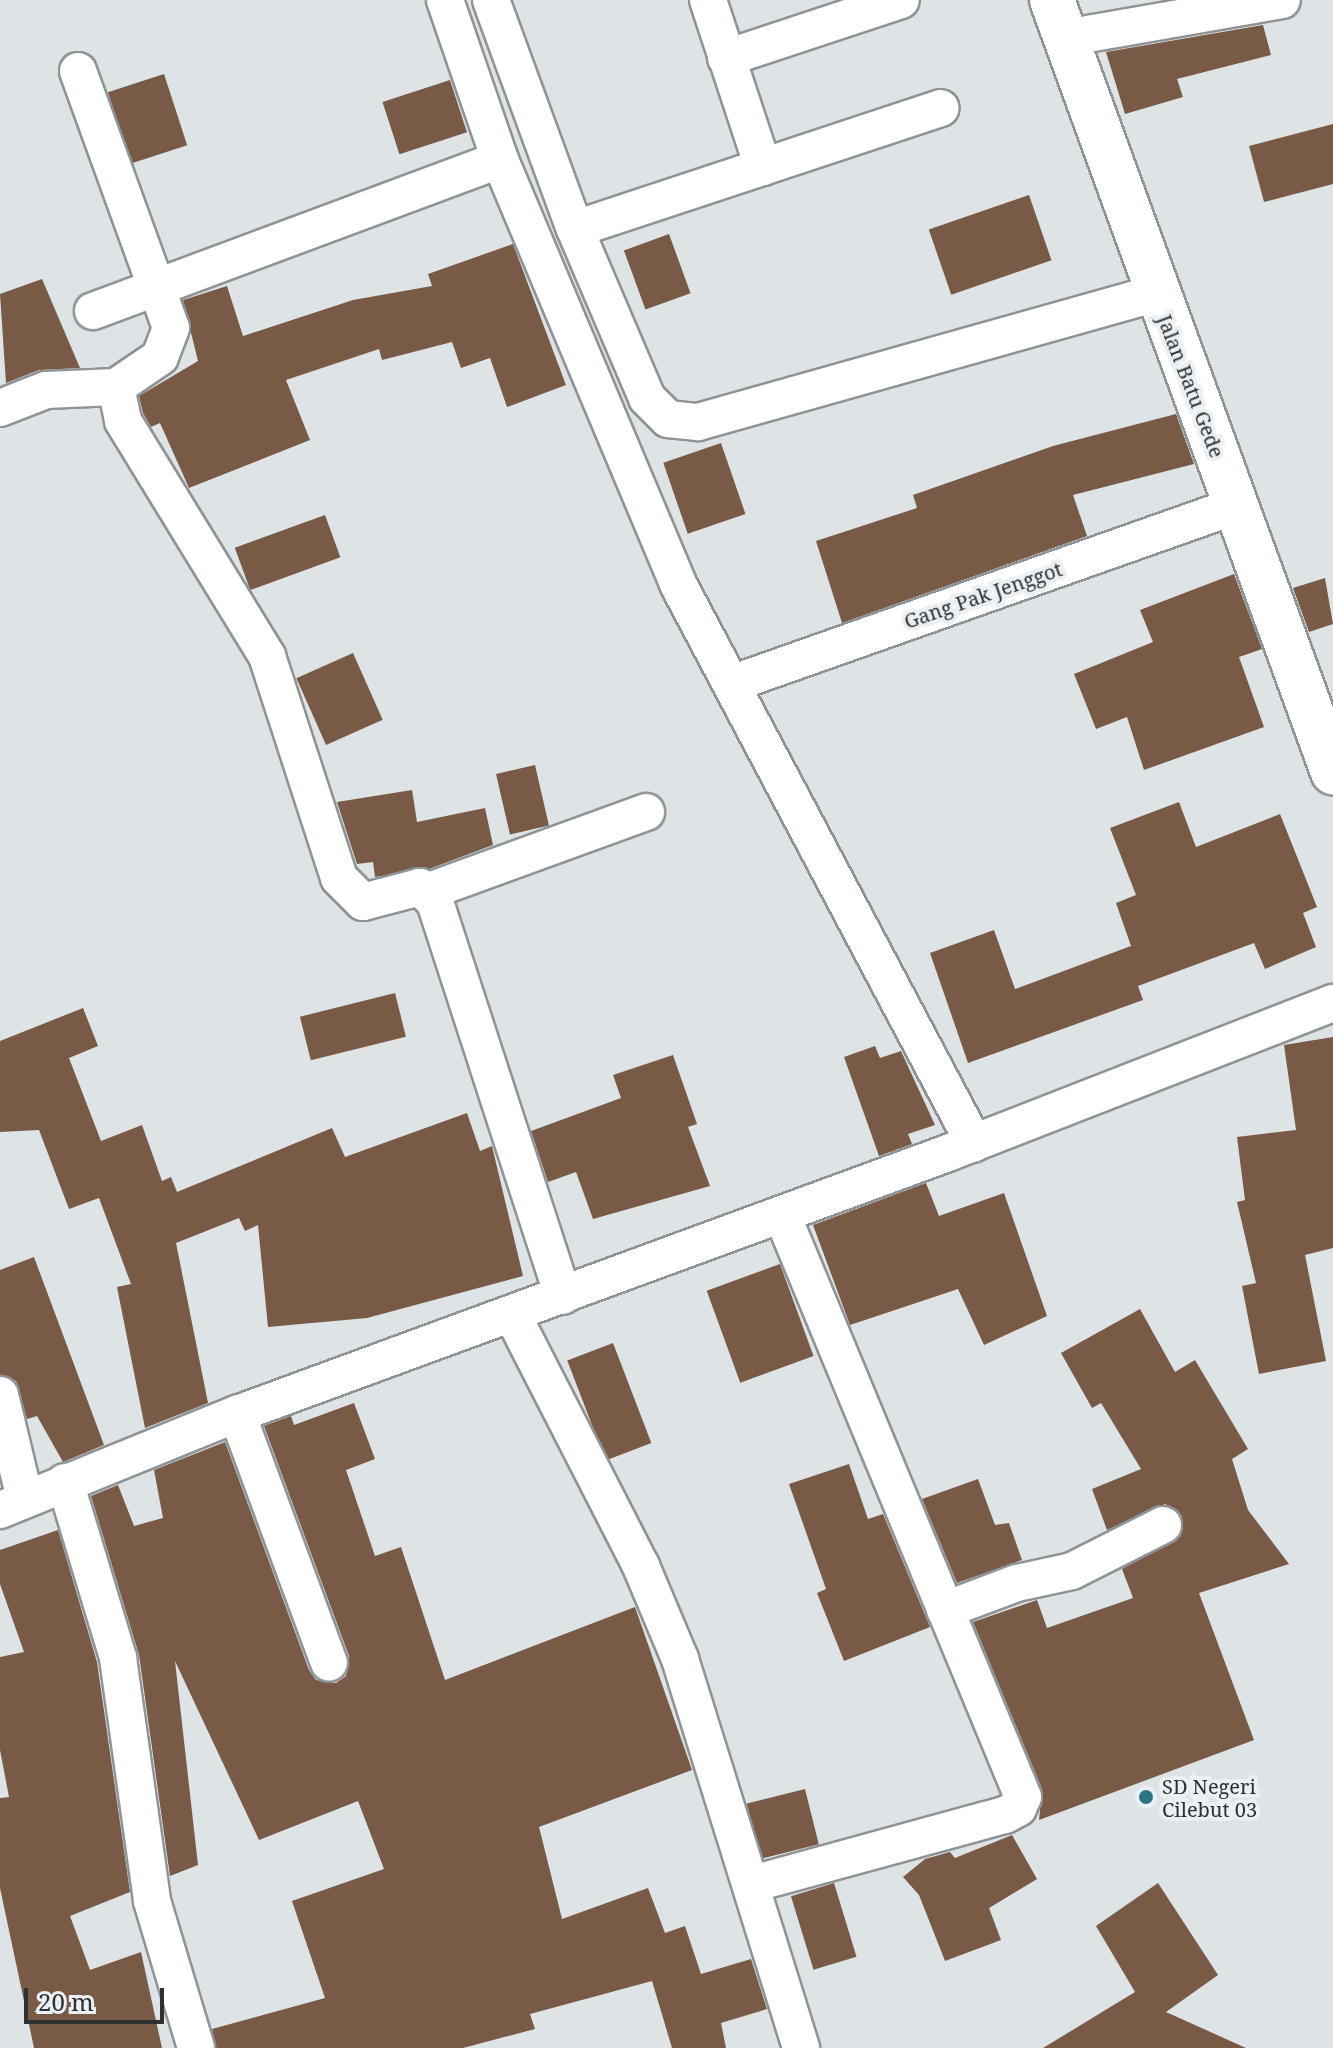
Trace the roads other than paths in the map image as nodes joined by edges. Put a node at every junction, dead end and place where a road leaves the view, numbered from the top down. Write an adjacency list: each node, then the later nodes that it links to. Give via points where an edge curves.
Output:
1 (445, 0): 10 (street)
2 (491, 0): 12 (street)
3 (708, 0): 7 (street)
4 (901, 0): 7 (street)
5 (1282, 0): 6 (street)
6 (1058, 19): 14 (street, Jalan Batu Gede)
7 (726, 58): 11 (street)
8 (78, 71): 13 (street)
9 (940, 108): 11 (street)
10 (500, 160): 13 (street); 19 (street, via 678,584)
11 (763, 167): 12 (street)
12 (575, 229): 14 (street, via 647,398 657,411 682,423)
13 (156, 287): 15 (street); 16 (street, via 171,328 167,349)
14 (1156, 293): 18 (street, Jalan Batu Gede)
15 (93, 311)
16 (116, 387): 17 (street, via 46,390); 22 (street, via 123,421 255,632 278,681 339,878 363,902 420,887)
17 (0, 408)
18 (1235, 506): 19 (street, Gang Pak Jenggot); 20 (street, Jalan Batu Gede)
19 (731, 684): 24 (street)
20 (1333, 772)
21 (646, 812): 22 (street)
22 (429, 891): 26 (street)
23 (1333, 1003): 24 (street)
24 (974, 1143): 25 (street)
25 (782, 1215): 26 (street); 33 (street)
26 (563, 1296): 27 (street)
27 (513, 1316): 29 (street); 35 (street, via 641,1566 680,1659)
28 (0, 1395): 31 (street)
29 (237, 1414): 30 (street); 34 (street)
30 (65, 1482): 31 (street); 36 (street, via 118,1658 152,1901)
31 (13, 1504)
32 (1163, 1525): 33 (street, via 1072,1571 1017,1583)
33 (945, 1610): 35 (street, via 1023,1802 1005,1815)
34 (329, 1663)
35 (752, 1884): 37 (street)
36 (196, 2048)
37 (801, 2048)

